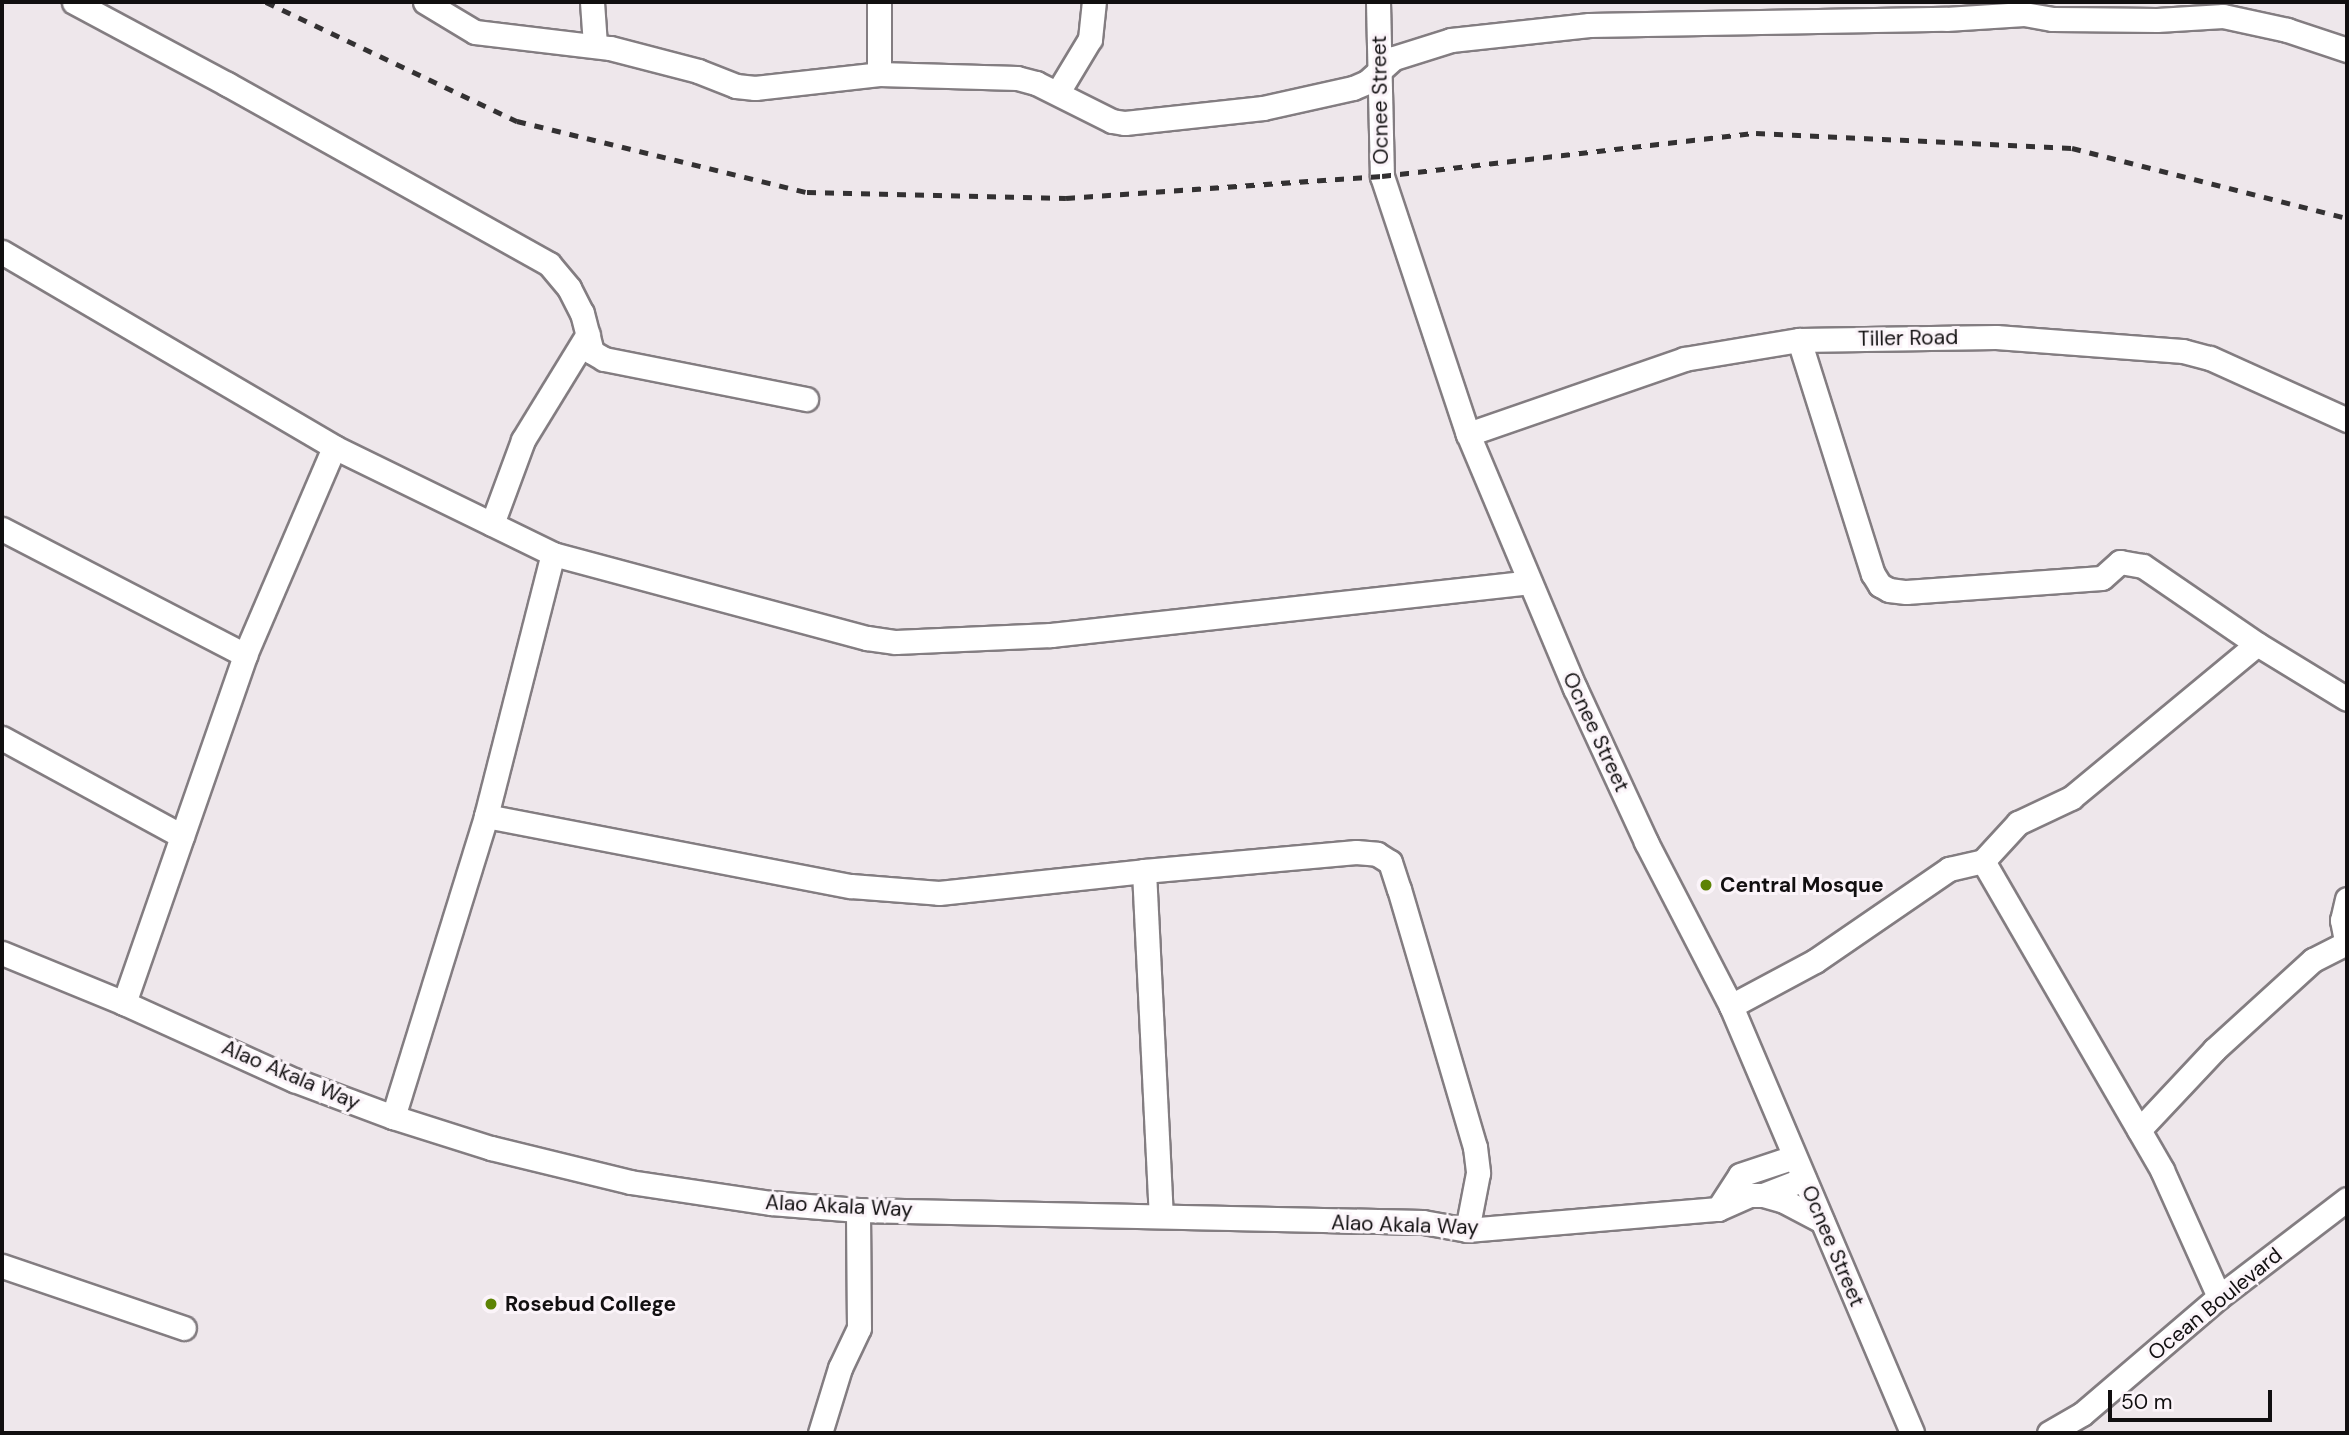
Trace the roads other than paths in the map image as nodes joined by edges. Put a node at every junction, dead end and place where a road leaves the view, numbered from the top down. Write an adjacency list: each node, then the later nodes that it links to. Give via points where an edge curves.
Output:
1 (74, 2): 15 (street, via 549,264 569,288)
2 (425, 2): 9 (street, via 475,32)
3 (592, 2): 9 (street)
4 (878, 2): 12 (street)
5 (1094, 2): 13 (street, via 1090,39)
6 (1377, 2): 11 (street, Ocnee Street)
7 (2024, 8): 8 (street, via 2065,20 2157,20); 11 (street, via 1946,19 1589,25 1451,40 1411,51)
8 (2226, 9): 10 (street)
9 (595, 45): 12 (street, via 755,88)
10 (2347, 50)
11 (1380, 69): 13 (street, via 1353,88 1263,108 1125,123 1112,121); 19 (street, Ocnee Street, via 1382,176)
12 (879, 74): 13 (street, via 1017,78)
13 (1058, 92)
14 (2, 252): 20 (street)
15 (587, 334): 17 (street, via 592,352 604,359); 21 (street, via 523,440)
16 (1799, 340): 18 (street, Tiller Road, via 1996,337 2183,351 2210,358); 19 (street, Tiller Road, via 1684,359); 25 (street, via 1880,585 1906,592 2102,578 2120,562 2143,566)
17 (806, 400)
18 (2347, 420)
19 (1468, 434): 24 (street, Ocnee Street)
20 (334, 447): 21 (street); 26 (street)
21 (492, 524): 23 (street)
22 (2, 529): 26 (street)
23 (553, 554): 24 (street, via 896,642 1051,635); 29 (street)
24 (1528, 582): 37 (street, Ocnee Street, via 1646,842)
25 (2257, 644): 27 (street); 31 (street, via 2071,798 2018,823)
26 (245, 655): 30 (street)
27 (2347, 699)
28 (2, 738): 30 (street)
29 (486, 816): 32 (street, via 851,886 896,890 989,889); 38 (street)
30 (182, 836): 36 (street)
31 (1983, 861): 37 (street, via 1949,869 1815,961); 40 (street)
32 (1144, 871): 48 (street); 50 (street, via 1356,852 1377,854 1390,862 1475,1147 1478,1173)
33 (2347, 899): 34 (street, via 2342,920)
34 (2347, 944): 40 (street, via 2313,960 2214,1050)
35 (2, 953): 36 (street, Alao Akala Way)
36 (124, 1003): 38 (street, Alao Akala Way, via 294,1080)
37 (1731, 1006): 39 (street, Ocnee Street)
38 (393, 1117): 47 (street, Alao Akala Way, via 492,1148 630,1182 771,1203)
39 (1778, 1120): 41 (street, Ocnee Street); 42 (street)
40 (2139, 1130): 52 (street)
41 (1794, 1157): 42 (street); 43 (street, Ocnee Street)
42 (1758, 1167): 46 (street, via 1740,1175)
43 (1804, 1179): 44 (street, Alao Akala Way); 49 (street, Ocnee Street)
44 (1763, 1195): 46 (street, Alao Akala Way, via 1749,1195); 49 (street)
45 (2347, 1199): 52 (street, Ocean Boulevard)
46 (1718, 1209): 50 (street, Alao Akala Way)
47 (858, 1210): 48 (street, Alao Akala Way); 54 (street, via 859,1328 840,1368)
48 (1161, 1216): 50 (street, Alao Akala Way, via 1423,1222)
49 (1822, 1221): 55 (street, Ocnee Street)
50 (1467, 1230)
51 (2, 1265): 53 (street)
52 (2219, 1297): 56 (street, Ocean Boulevard, via 2082,1414)
53 (184, 1328)
54 (820, 1433)
55 (1912, 1433)
56 (2049, 1433)

